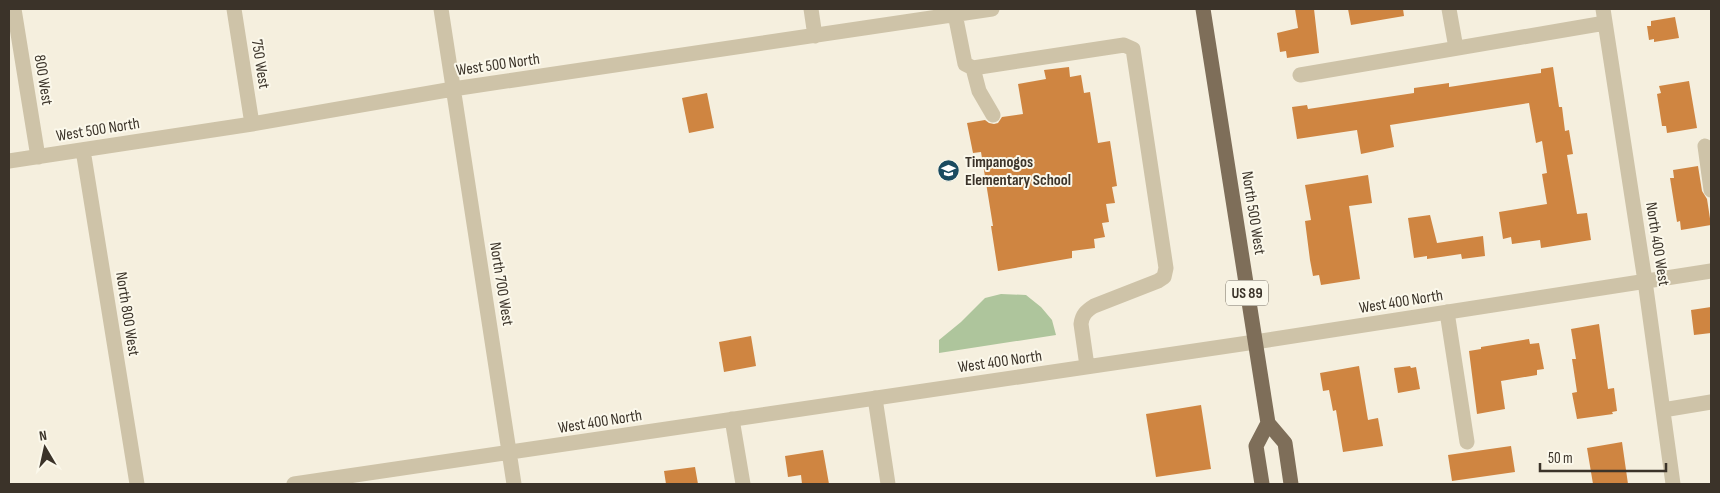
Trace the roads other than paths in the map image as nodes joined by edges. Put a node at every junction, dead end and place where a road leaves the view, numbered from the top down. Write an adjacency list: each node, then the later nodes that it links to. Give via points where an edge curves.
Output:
1 (14, 9): 19 (street, 800 West)
2 (234, 9): 16 (street, 750 West)
3 (441, 9): 14 (street, North 700 West)
4 (811, 9): 10 (street)
5 (992, 9): 8 (street, West 500 North)
6 (1203, 9): 25 (main road, North 500 West / US 89)
7 (1449, 9): 11 (street)
8 (956, 14): 10 (street, West 500 North); 12 (street)
9 (1604, 16): 11 (street); 23 (street, North 400 West)
10 (815, 36): 14 (street, West 500 North)
11 (1456, 48): 13 (street)
12 (969, 66): 15 (street); 26 (street, via 1124,45 1133,48 1166,268 1164,277 1086,311 1081,324)
13 (1300, 75)
14 (453, 90): 16 (street, West 500 North); 33 (street, North 700 West)
15 (993, 115)
16 (252, 124): 18 (street, West 500 North)
17 (1705, 146): 21 (street)
18 (83, 150): 19 (street, West 500 North); 34 (street, North 800 West)
19 (38, 157): 20 (street, West 500 North)
20 (9, 161)
21 (1711, 190)
22 (1711, 271): 23 (street, West 400 North)
23 (1645, 281): 24 (street, West 400 North); 29 (street, North 400 West)
24 (1447, 312): 25 (street, West 400 North); 32 (street)
25 (1255, 342): 26 (street, West 400 North); 31 (main road, North 500 West / US 89)
26 (1088, 366): 27 (street, West 400 North)
27 (875, 398): 30 (street, West 400 North); 38 (street)
28 (1711, 402): 29 (street)
29 (1663, 410): 41 (street, North 400 West)
30 (732, 419): 33 (street, West 400 North); 37 (street)
31 (1268, 423): 39 (main road, via 1256,446); 40 (main road, via 1285,443)
32 (1467, 442)
33 (509, 453): 35 (street, West 400 North); 36 (street, North 700 West)
34 (137, 484)
35 (294, 484)
36 (514, 484)
37 (743, 484)
38 (888, 484)
39 (1262, 484)
40 (1292, 484)
41 (1673, 484)

